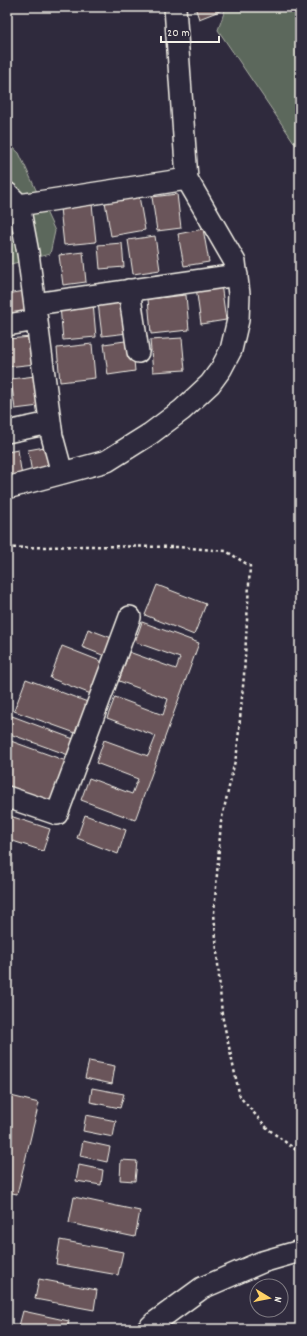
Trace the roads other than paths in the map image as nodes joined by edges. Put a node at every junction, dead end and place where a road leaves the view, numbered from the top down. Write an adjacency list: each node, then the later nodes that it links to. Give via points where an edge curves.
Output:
1 (175, 7): 2 (street)
2 (186, 180): 3 (street); 4 (street, via 235,262)
3 (13, 199): 6 (street, via 28,253)
4 (237, 275): 5 (street); 11 (street, via 238,320 231,350 210,384 182,410 107,462)
5 (129, 290): 6 (street); 8 (street)
6 (36, 312): 7 (street); 9 (street)
7 (7, 325)
8 (138, 352)
9 (50, 423): 10 (street); 11 (street)
10 (7, 432)
11 (62, 473): 12 (street)
12 (7, 488)
13 (130, 617): 14 (street, via 57,814)
14 (7, 798)
15 (300, 1252): 16 (street, via 262,1262 202,1288)
16 (148, 1329)

